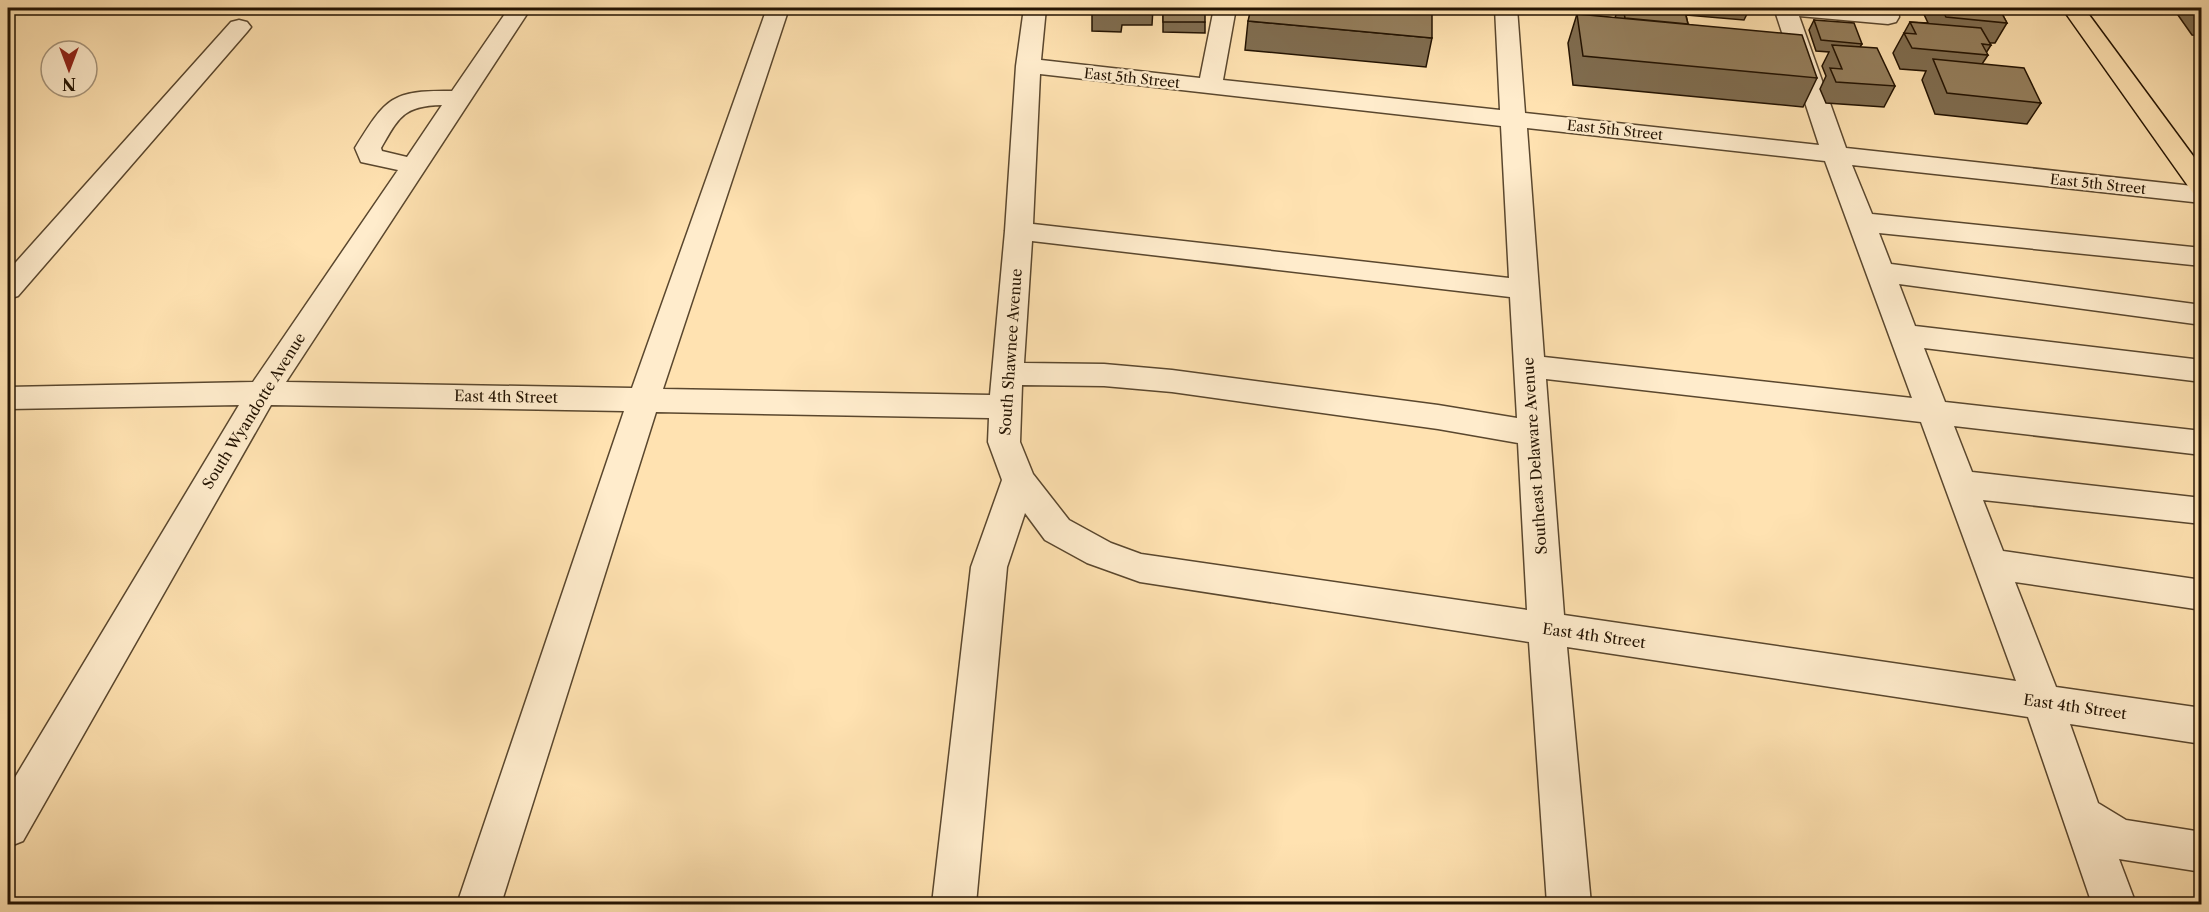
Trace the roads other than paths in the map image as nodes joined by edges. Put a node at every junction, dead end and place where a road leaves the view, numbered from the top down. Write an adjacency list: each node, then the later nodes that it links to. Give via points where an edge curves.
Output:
1 (520, 8): 12 (street, South Wyandotte Avenue)
2 (778, 8): 31 (street)
3 (1035, 8): 10 (street, South Shawnee Avenue)
4 (1225, 8): 11 (street)
5 (1506, 8): 13 (street, Southeast Delaware Avenue)
6 (1785, 8): 8 (street); 14 (street)
7 (2073, 8): 16 (main road)
8 (1888, 12)
9 (239, 27): 22 (street)
10 (1028, 66): 11 (street, East 5th Street); 19 (street, South Shawnee Avenue)
11 (1210, 86): 13 (street, East 5th Street)
12 (460, 98): 15 (street, South Wyandotte Avenue); 15 (street, via 405,102 391,111 368,148 370,156)
13 (1513, 118): 14 (street, East 5th Street); 23 (street, Southeast Delaware Avenue)
14 (1835, 154): 17 (street, East 5th Street); 18 (street)
15 (414, 166): 29 (street, South Wyandotte Avenue)
16 (2202, 187)
17 (2202, 195)
18 (1860, 222): 20 (street); 21 (street)
19 (1019, 231): 23 (street); 28 (street, South Shawnee Avenue)
20 (2202, 257)
21 (1879, 272): 24 (street); 25 (street)
22 (8, 288)
23 (1524, 289): 26 (street, Southeast Delaware Avenue)
24 (2202, 315)
25 (1904, 335): 27 (street); 33 (street)
26 (1529, 366): 33 (street); 34 (street, Southeast Delaware Avenue)
27 (2202, 372)
28 (1008, 374): 32 (street, South Shawnee Avenue); 34 (street, via 1104,375 1172,381 1438,417)
29 (262, 393): 30 (street, East 4th Street); 31 (street, East 4th Street); 45 (street, South Wyandotte Avenue)
30 (8, 398)
31 (644, 399): 32 (street, East 4th Street); 47 (street)
32 (1005, 406): 36 (street, South Shawnee Avenue, via 1004,442)
33 (1933, 413): 35 (street); 37 (street)
34 (1533, 434): 41 (street, Southeast Delaware Avenue)
35 (2202, 443)
36 (1019, 480): 41 (street, East 4th Street, via 1058,530 1099,554 1140,568); 48 (street, via 989,567)
37 (1960, 484): 38 (street); 39 (street)
38 (2202, 511)
39 (1990, 564): 40 (street); 42 (street)
40 (2202, 595)
41 (1547, 629): 42 (street, East 4th Street); 49 (street, Southeast Delaware Avenue)
42 (2043, 703): 43 (street, East 4th Street); 44 (street)
43 (2202, 726)
44 (2082, 816): 46 (street, via 2119,839); 50 (street)
45 (8, 827)
46 (2202, 852)
47 (479, 904)
48 (954, 904)
49 (1569, 904)
50 (2114, 904)

